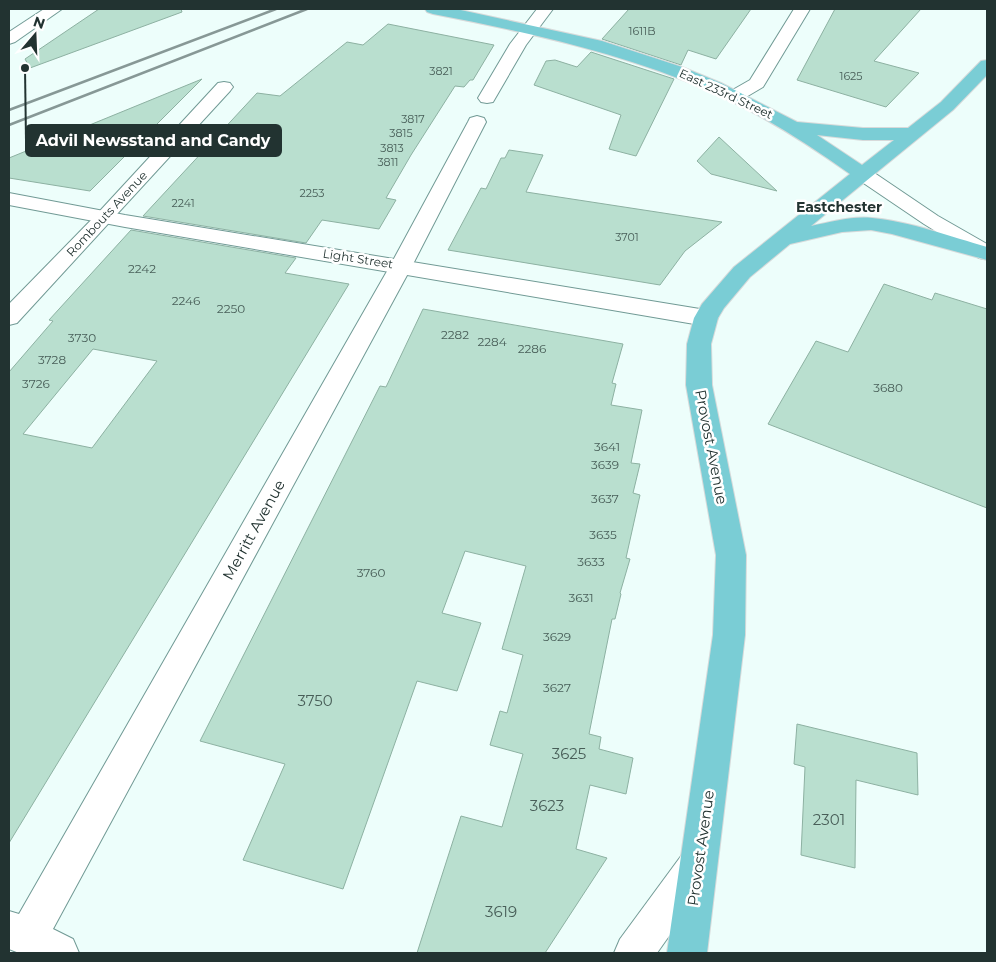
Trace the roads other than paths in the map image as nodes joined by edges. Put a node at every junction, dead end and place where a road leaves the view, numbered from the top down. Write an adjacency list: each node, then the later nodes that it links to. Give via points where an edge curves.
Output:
1 (54, 9): 6 (street)
2 (433, 9): 5 (main road, East 233rd Street)
3 (545, 9): 5 (street)
4 (802, 9): 9 (street, via 757,82)
5 (530, 28): 9 (main road, East 233rd Street, via 634,56); 10 (street)
6 (9, 39)
7 (987, 65): 13 (main road, Provost Avenue, via 948,106)
8 (224, 87): 16 (street, Rombouts Avenue)
9 (735, 96): 12 (main road, East 233rd Street)
10 (487, 98)
11 (478, 122): 19 (street, Merritt Avenue)
12 (790, 126): 13 (main road, via 850,133); 14 (main road, East 233rd Street)
13 (912, 134): 14 (main road, Provost Avenue)
14 (863, 174): 17 (main road, Provost Avenue); 18 (street, East 233rd Street)
15 (9, 199): 16 (street, Light Street)
16 (105, 217): 19 (street, Light Street); 20 (street, Rombouts Avenue)
17 (780, 240): 18 (main road, via 842,226 871,224); 21 (main road, Provost Avenue, via 730,283)
18 (987, 253)
19 (401, 266): 21 (street, Light Street); 23 (street, Merritt Avenue)
20 (9, 318)
21 (706, 318): 22 (main road, Provost Avenue, via 699,344 699,386 731,555 729,635)
22 (698, 864): 24 (street); 25 (main road, Provost Avenue)
23 (32, 940)
24 (634, 953)
25 (687, 953)

